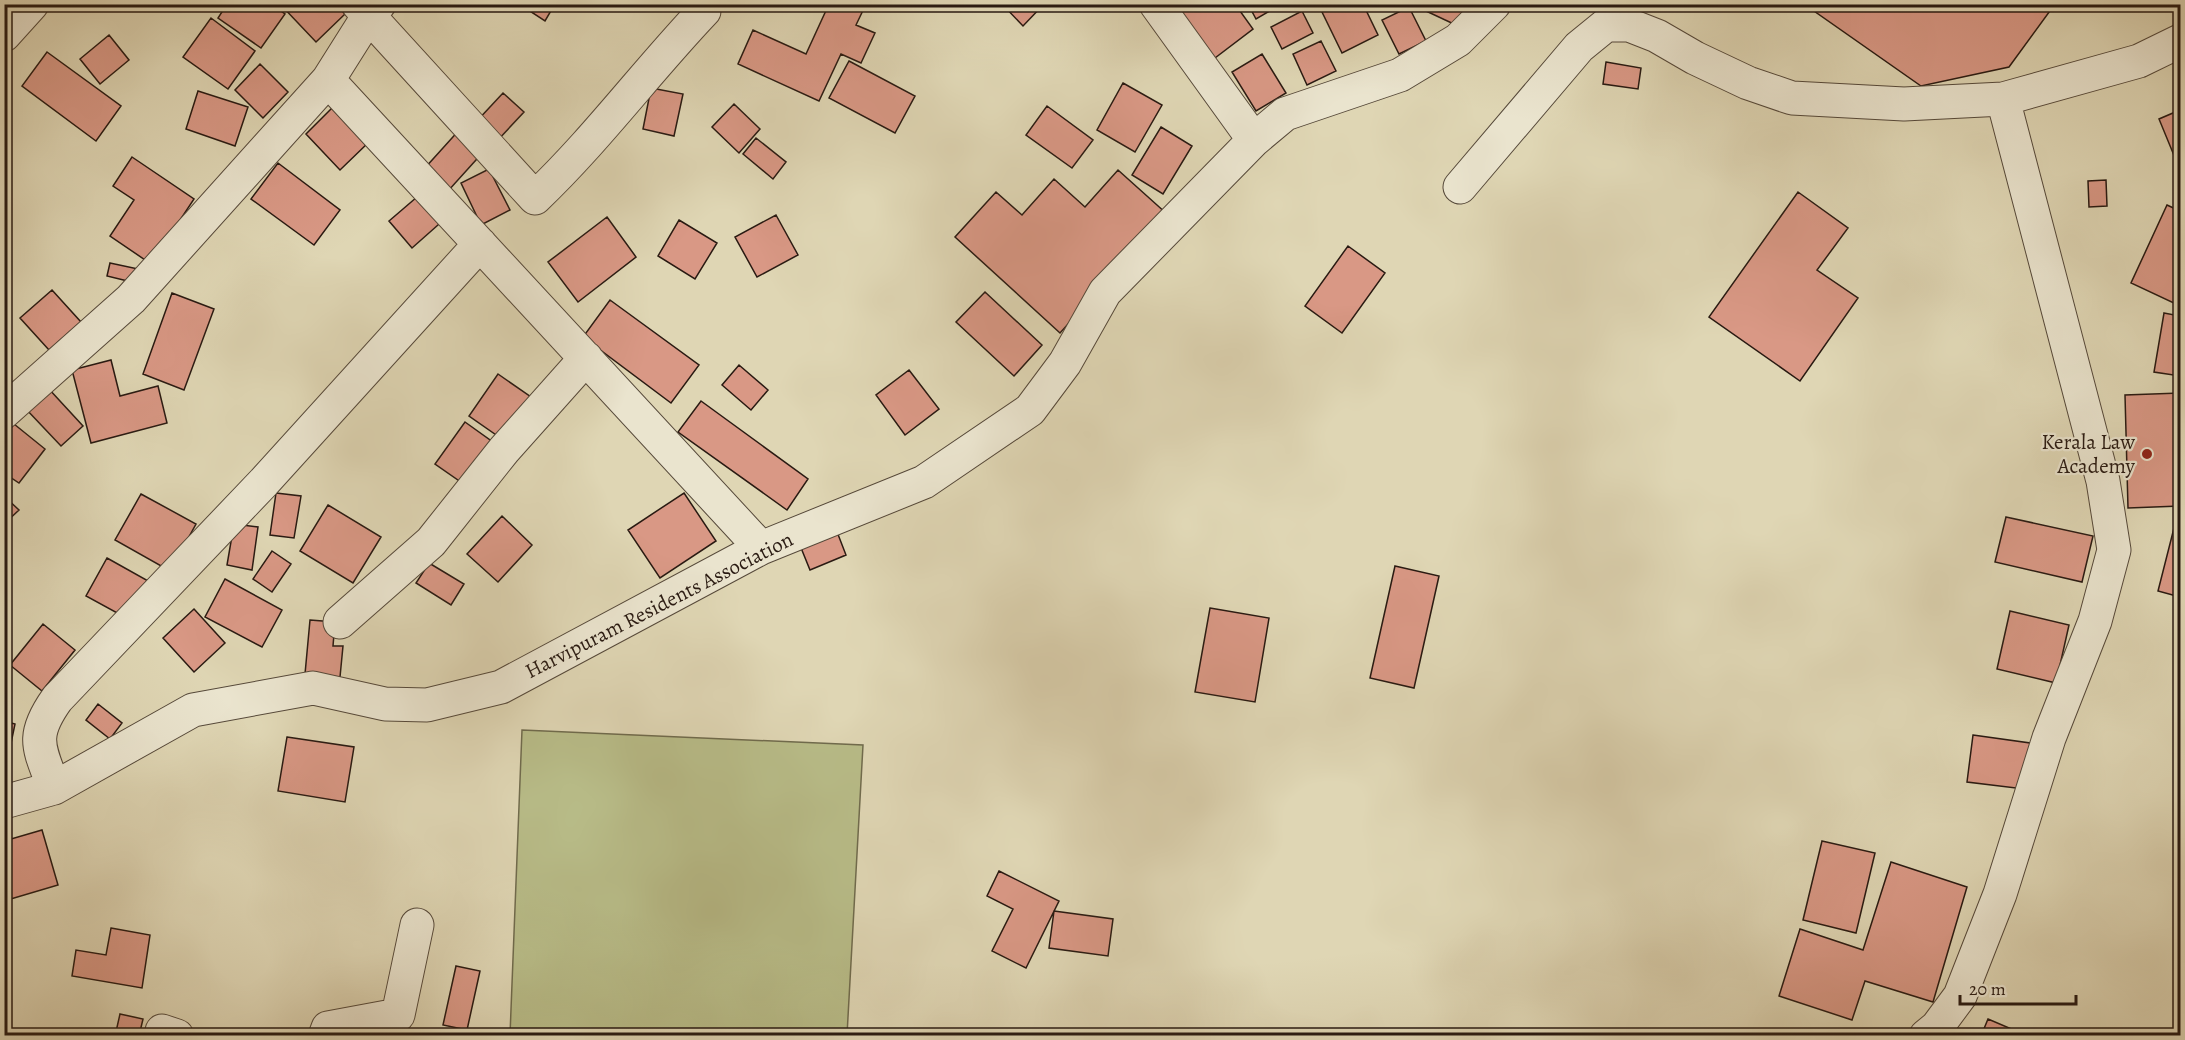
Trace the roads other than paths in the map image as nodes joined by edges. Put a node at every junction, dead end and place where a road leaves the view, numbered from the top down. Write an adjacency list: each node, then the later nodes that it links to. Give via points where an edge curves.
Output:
1 (32, 4): 6 (street)
2 (698, 4): 5 (street, via 704,11 653,65 571,164 535,198)
3 (1156, 4): 10 (street)
4 (1494, 4): 10 (street, Harvipuram Residents Association, via 1458,40 1400,75 1285,114)
5 (369, 8): 8 (street)
6 (4, 35)
7 (2181, 41): 9 (street, via 2139,61)
8 (328, 80): 12 (street); 14 (street, via 131,299)
9 (2002, 99): 11 (street, via 1904,104 1792,98 1748,83 1629,25 1606,25 1579,47); 23 (street, via 2103,481 2114,550 2095,621 2049,738 2000,894 1960,996 1937,1027)
10 (1254, 140): 15 (street, Harvipuram Residents Association, via 1105,292 1065,363 1030,410 924,482)
11 (1460, 187)
12 (480, 244): 13 (street); 17 (street, via 264,482 57,699 43,718 38,743)
13 (586, 358): 15 (street); 16 (street, via 504,450 431,542)
14 (4, 412)
15 (761, 548): 17 (street, Harvipuram Residents Association, via 501,687 427,705 385,704 313,688 193,710)
16 (340, 622)
17 (54, 788): 18 (street)
18 (4, 802)
19 (417, 925): 22 (street, via 398,1014 328,1028)
20 (162, 1035): 21 (street, via 162,1031)
21 (177, 1035)
22 (325, 1035)
23 (1926, 1035)

